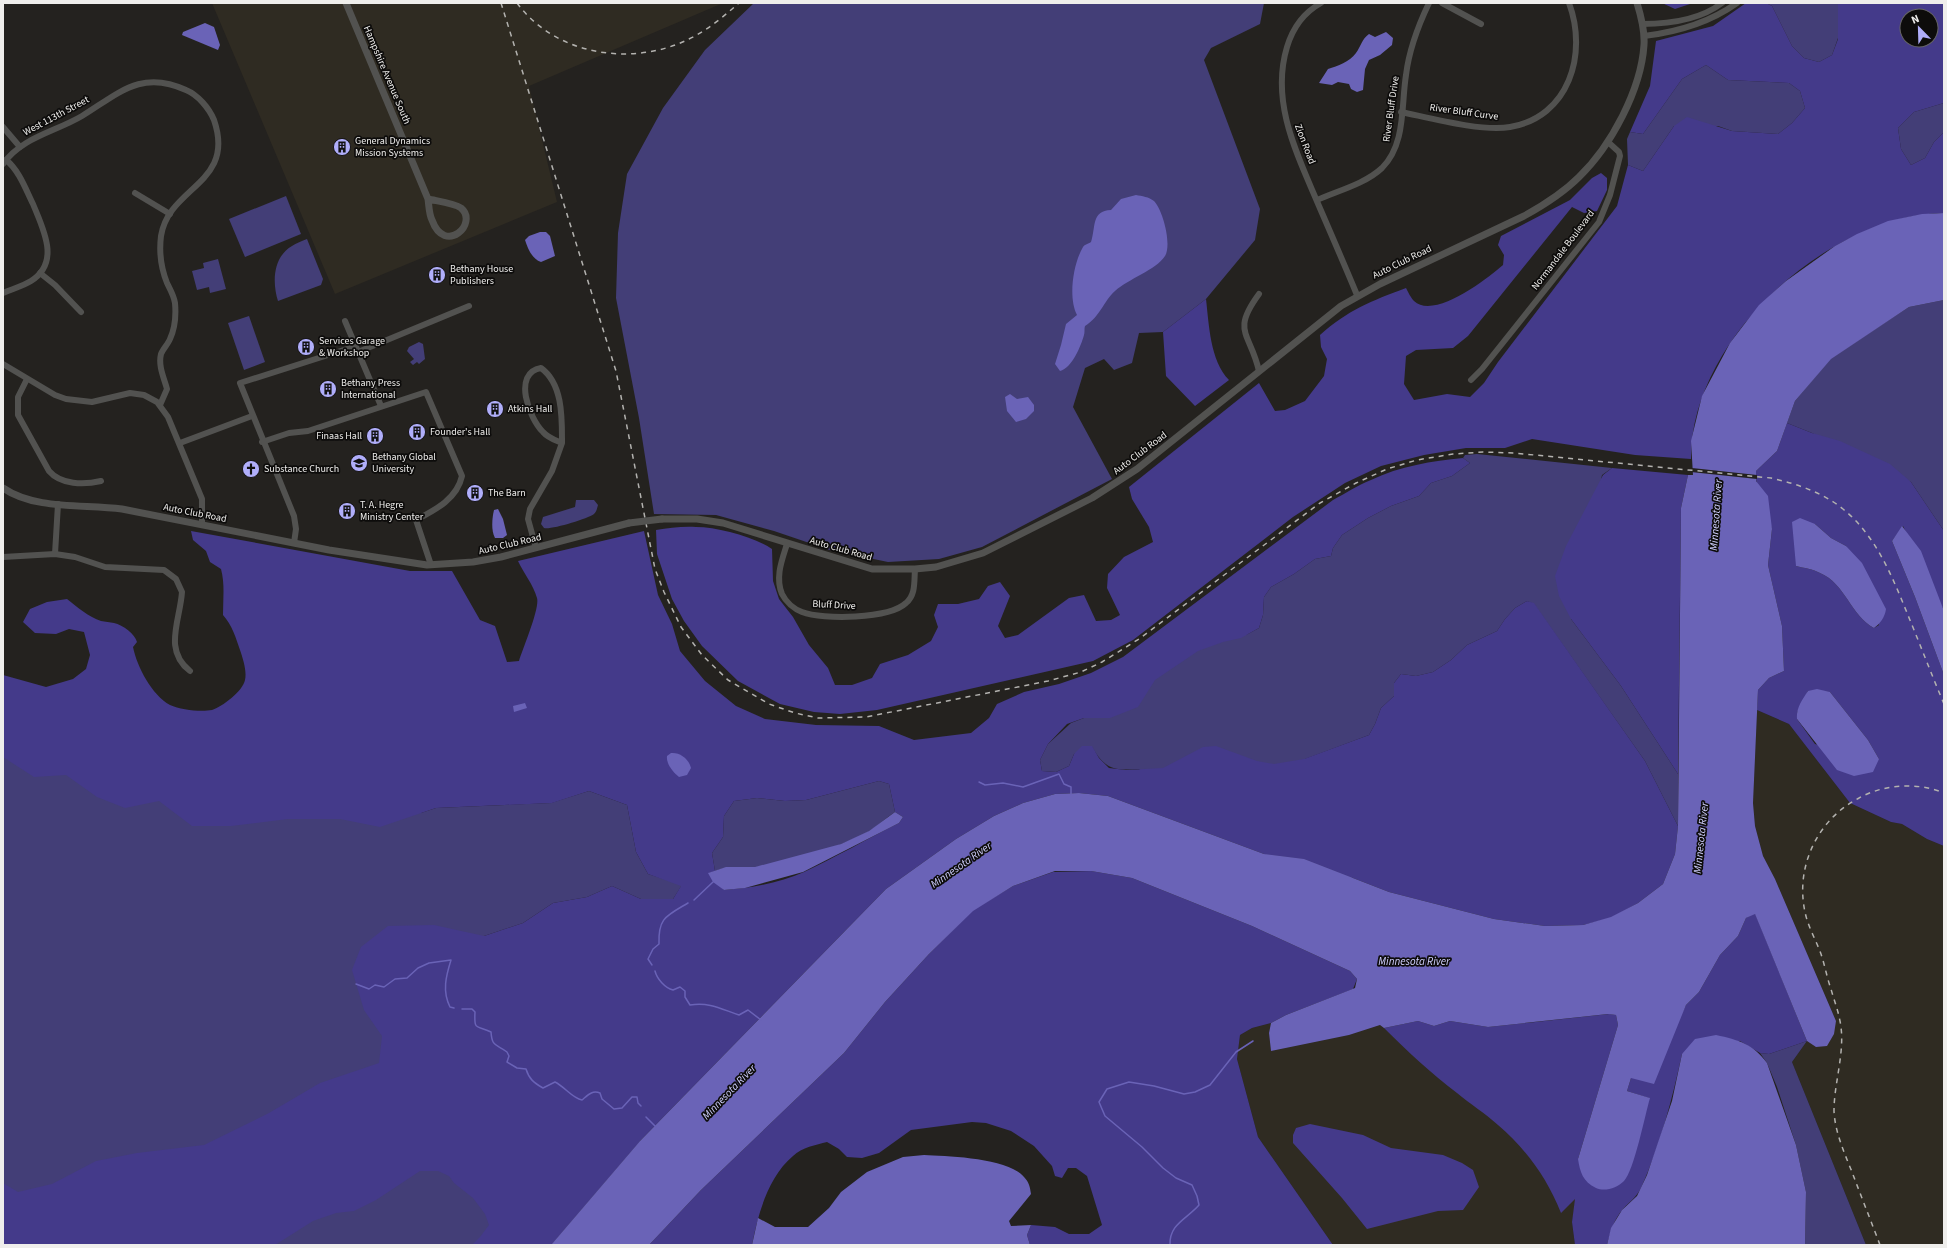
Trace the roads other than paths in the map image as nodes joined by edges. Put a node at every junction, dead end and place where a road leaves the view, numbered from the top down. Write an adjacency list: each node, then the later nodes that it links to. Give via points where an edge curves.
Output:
1 (346, 3): 18 (street, Hampshire Avenue South)
2 (1321, 3): 19 (street, Zion Road, via 1301,19 1290,37 1281,89 1286,124)
3 (1429, 3): 12 (street, River Bluff Drive, via 1411,50)
4 (1442, 3): 9 (street)
5 (1569, 3): 12 (street, River Bluff Curve, via 1577,43 1573,71 1562,94 1544,112 1522,124 1497,128)
6 (1637, 3): 10 (street)
7 (1722, 3): 10 (street, via 1698,16 1679,21)
8 (1737, 3): 11 (street, via 1720,15 1697,25)
9 (1481, 24)
10 (1642, 24): 11 (street)
11 (1644, 36): 14 (street, via 1635,85)
12 (1401, 112): 19 (street, River Bluff Drive, via 1398,140 1382,168 1364,180)
13 (3, 127): 15 (street, West 113th Street)
14 (1608, 142): 24 (street, Auto Club Road, via 1579,177 1544,205); 32 (street, Normandale Boulevard, via 1620,156 1610,195 1599,222)
15 (20, 147): 16 (street, West 113th Street); 20 (street, West 113th Street, via 81,117 122,90 140,83 167,83 191,92 212,116 217,130 216,159 199,185 178,201)
16 (4, 162): 21 (street, via 14,167 48,242 47,260)
17 (135, 193): 20 (street)
18 (428, 199): 18 (street, Hampshire Avenue South, via 432,220 438,232 452,237 461,231 467,220 460,208)
19 (1316, 200): 24 (street, Zion Road)
20 (170, 214): 33 (street, via 161,235 160,259 166,282 175,301 175,322 171,338 161,354 160,365 167,390)
21 (40, 273): 22 (street, via 31,281); 26 (street, via 56,285)
22 (3, 293)
23 (1259, 294): 30 (street, via 1246,314 1244,328)
24 (1357, 296): 30 (street, Auto Club Road)
25 (469, 306): 28 (street)
26 (81, 312)
27 (346, 321): 28 (street)
28 (358, 352): 34 (street); 35 (street, via 350,348 240,383)
29 (3, 364): 31 (street)
30 (1259, 371): 49 (street, Auto Club Road, via 1137,469 1104,491 983,553 957,562)
31 (27, 379): 33 (street, via 66,399 92,402 130,393 149,397); 39 (street, via 18,397 18,415 49,471 64,481)
32 (1471, 380)
33 (160, 405): 37 (street)
34 (381, 406): 36 (street, via 308,431); 48 (street, via 426,392 462,476 455,494 439,508 416,520)
35 (252, 416): 36 (street); 37 (street)
36 (262, 442): 43 (street, via 294,516)
37 (180, 443): 42 (street, via 202,499)
38 (562, 443): 38 (street, via 544,434 534,422 528,407 526,382 528,374 534,369 541,368 549,374 555,384 561,411); 45 (street, via 552,471 530,509 528,520)
39 (101, 481)
40 (3, 488): 41 (street, Auto Club Road, via 26,500)
41 (58, 504): 42 (street, Auto Club Road, via 122,509); 46 (street)
42 (202, 524): 43 (street, Auto Club Road)
43 (294, 543): 48 (street, Auto Club Road)
44 (787, 544): 45 (street, Auto Club Road, bridge, via 723,523 696,519 662,519 630,523); 49 (street, Auto Club Road, via 872,569); 49 (street, Bluff Drive, via 780,568 780,586 787,602 810,614 861,616 901,608 914,591)
45 (536, 548): 48 (street, Auto Club Road, via 472,562)
46 (55, 554): 47 (street); 50 (street, via 75,557 105,567 164,570 179,577 182,592 174,646 179,660)
47 (3, 557)
48 (431, 565)
49 (915, 569)
50 (190, 671)

